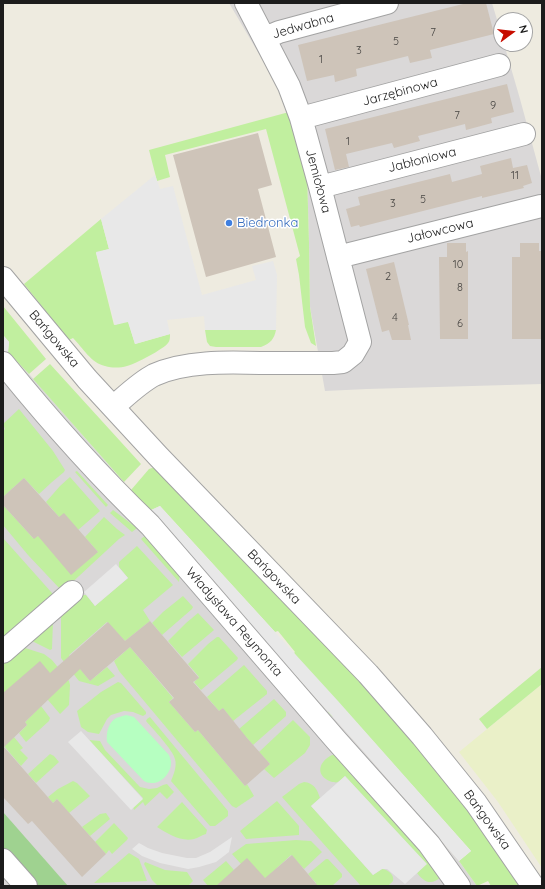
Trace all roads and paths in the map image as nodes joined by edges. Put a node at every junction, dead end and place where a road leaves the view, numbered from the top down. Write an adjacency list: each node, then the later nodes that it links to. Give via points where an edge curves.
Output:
1 (246, 3): 3 (street, Jemiołowa)
2 (387, 3): 3 (street, Jedwabna)
3 (265, 38): 5 (street, Jemiołowa, via 289,86)
4 (499, 65): 5 (street, Jarzębinowa)
5 (301, 118): 7 (street, Jemiołowa)
6 (524, 134): 7 (street, Jabłoniowa)
7 (320, 187): 9 (street, Jemiołowa)
8 (541, 206): 9 (street, Jałowcowa)
9 (338, 257): 12 (street, Jemiołowa, via 360,342 353,354 343,362 224,362 193,365 166,371 145,380)
10 (3, 278): 12 (street, Bańgowska)
11 (3, 363): 17 (street, Władysława Reymonta, via 24,390 119,495 150,525 330,734 429,844)
12 (113, 407): 18 (street, Bańgowska, via 368,674 476,803)
13 (72, 592): 14 (street)
14 (3, 652)
15 (3, 860): 16 (street)
16 (26, 886)
17 (459, 886)
18 (533, 886)

